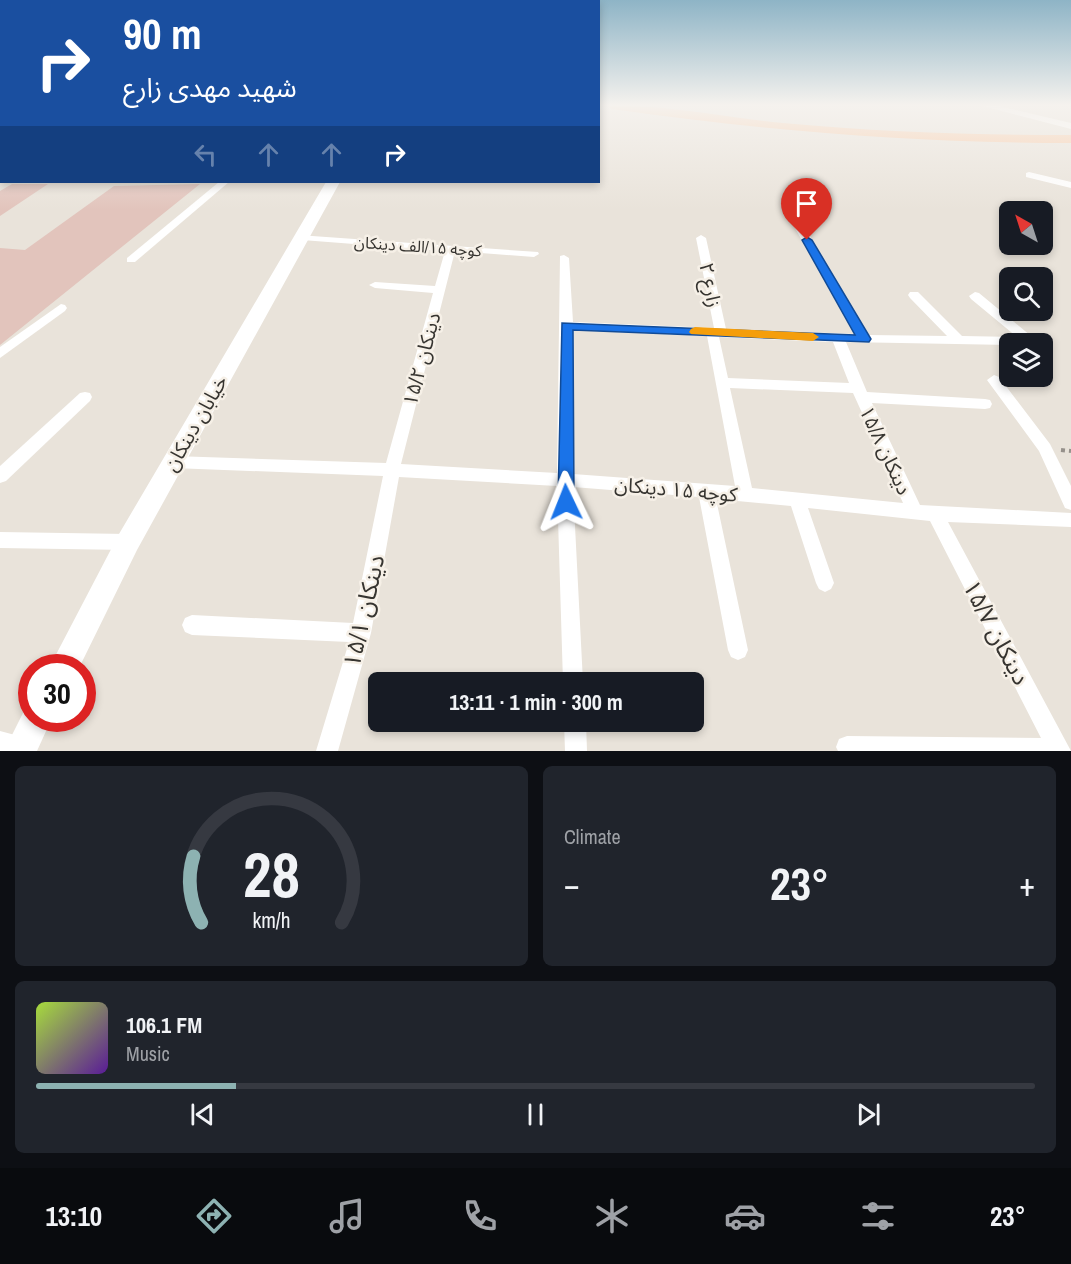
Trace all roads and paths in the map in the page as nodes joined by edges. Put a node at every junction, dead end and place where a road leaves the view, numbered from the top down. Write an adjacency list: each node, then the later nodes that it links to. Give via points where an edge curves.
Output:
1 (1029, 175): 4 (street)
2 (223, 183): 11 (street)
3 (332, 183): 6 (main road, خیابان دینکان)
4 (1071, 185)
5 (796, 221): 20 (street)
6 (302, 237): 8 (street, کوچه ۱۵/الف دینکان); 28 (main road, خیابان دینکان)
7 (701, 238): 18 (street, ۲ زارع)
8 (451, 248): 9 (street, کوچه ۱۵/الف دینکان); 13 (street, ۱۵/۲ دینکان)
9 (534, 254)
10 (564, 258): 17 (street)
11 (131, 260)
12 (375, 285): 13 (street)
13 (440, 290): 29 (street, ۱۵/۲ دینکان)
14 (914, 295): 21 (street)
15 (975, 296): 21 (street, via 1031,340)
16 (61, 308): 22 (street)
17 (567, 326): 18 (street); 31 (street)
18 (717, 333): 19 (street); 24 (street, ۲ زارع)
19 (838, 338): 20 (street); 25 (street, ۱۵/۸ دینکان)
20 (864, 339): 21 (street)
21 (960, 341)
22 (0, 354)
23 (994, 380): 35 (street, via 1045,448)
24 (722, 383): 25 (street); 33 (street, ۲ زارع)
25 (860, 393): 27 (street); 36 (street, ۱۵/۸ دینکان)
26 (85, 397): 30 (street)
27 (985, 404)
28 (173, 462): 29 (street, کوچه ۱۵ دینکان); 40 (main road, خیابان دینکان)
29 (392, 470): 31 (street, کوچه ۱۵ دینکان); 43 (street, ۱۵/۱ دینکان)
30 (0, 476)
31 (565, 480): 32 (street, کوچه ۱۵ دینکان); 46 (street)
32 (706, 491): 33 (street, کوچه ۱۵ دینکان); 44 (street)
33 (745, 494): 34 (street, کوچه ۱۵ دینکان)
34 (797, 500): 36 (street, کوچه ۱۵ دینکان); 41 (street)
35 (1071, 503)
36 (915, 512): 37 (street, کوچه ۱۵ دینکان)
37 (934, 514): 38 (street, کوچه ۱۵ دینکان); 51 (street, ۱۵/۷ دینکان)
38 (1071, 520)
39 (0, 540): 40 (street)
40 (128, 542): 45 (main road, خیابان دینکان)
41 (825, 583)
42 (192, 625): 43 (street)
43 (361, 633): 52 (street, ۱۵/۱ دینکان)
44 (738, 650)
45 (70, 654)
46 (573, 672)
47 (26, 732): 49 (main road)
48 (575, 732): 53 (street)
49 (14, 747)
50 (847, 747): 51 (street)
51 (1059, 750)
52 (327, 751)
53 (576, 751)

